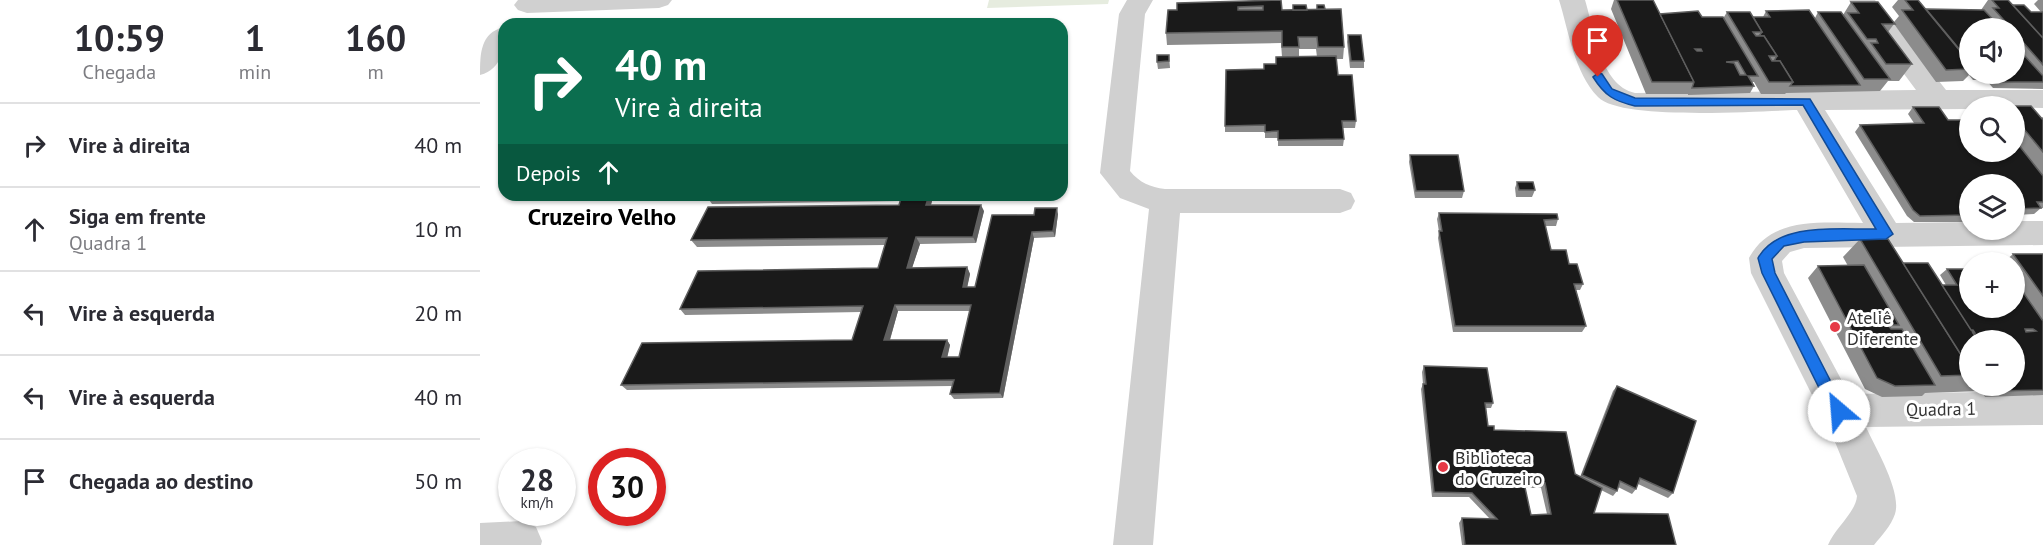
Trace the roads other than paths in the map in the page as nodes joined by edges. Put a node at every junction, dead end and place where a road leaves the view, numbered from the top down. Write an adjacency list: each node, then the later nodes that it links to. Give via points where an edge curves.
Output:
1 (659, 0): 5 (street)
2 (1140, 0): 12 (street, via 1132,14 1115,173 1125,188 1138,196)
3 (1572, 0): 11 (street, via 1598,77 1608,92 1620,99)
4 (1862, 0): 10 (street)
5 (648, 1): 6 (street)
6 (523, 10)
7 (498, 43): 8 (street)
8 (480, 66)
9 (2043, 99): 10 (street)
10 (1938, 100): 11 (street)
11 (1806, 102): 14 (street)
12 (1165, 201): 13 (street); 20 (street)
13 (1340, 201)
14 (1886, 234): 15 (street); 17 (street, via 1804,236 1780,242 1765,258 1768,273)
15 (2043, 234)
16 (2043, 408): 17 (street, Quadra 1)
17 (1839, 411): 21 (street, via 1877,495 1876,512)
18 (522, 541): 19 (street)
19 (480, 543)
20 (1133, 545)
21 (1848, 545)

